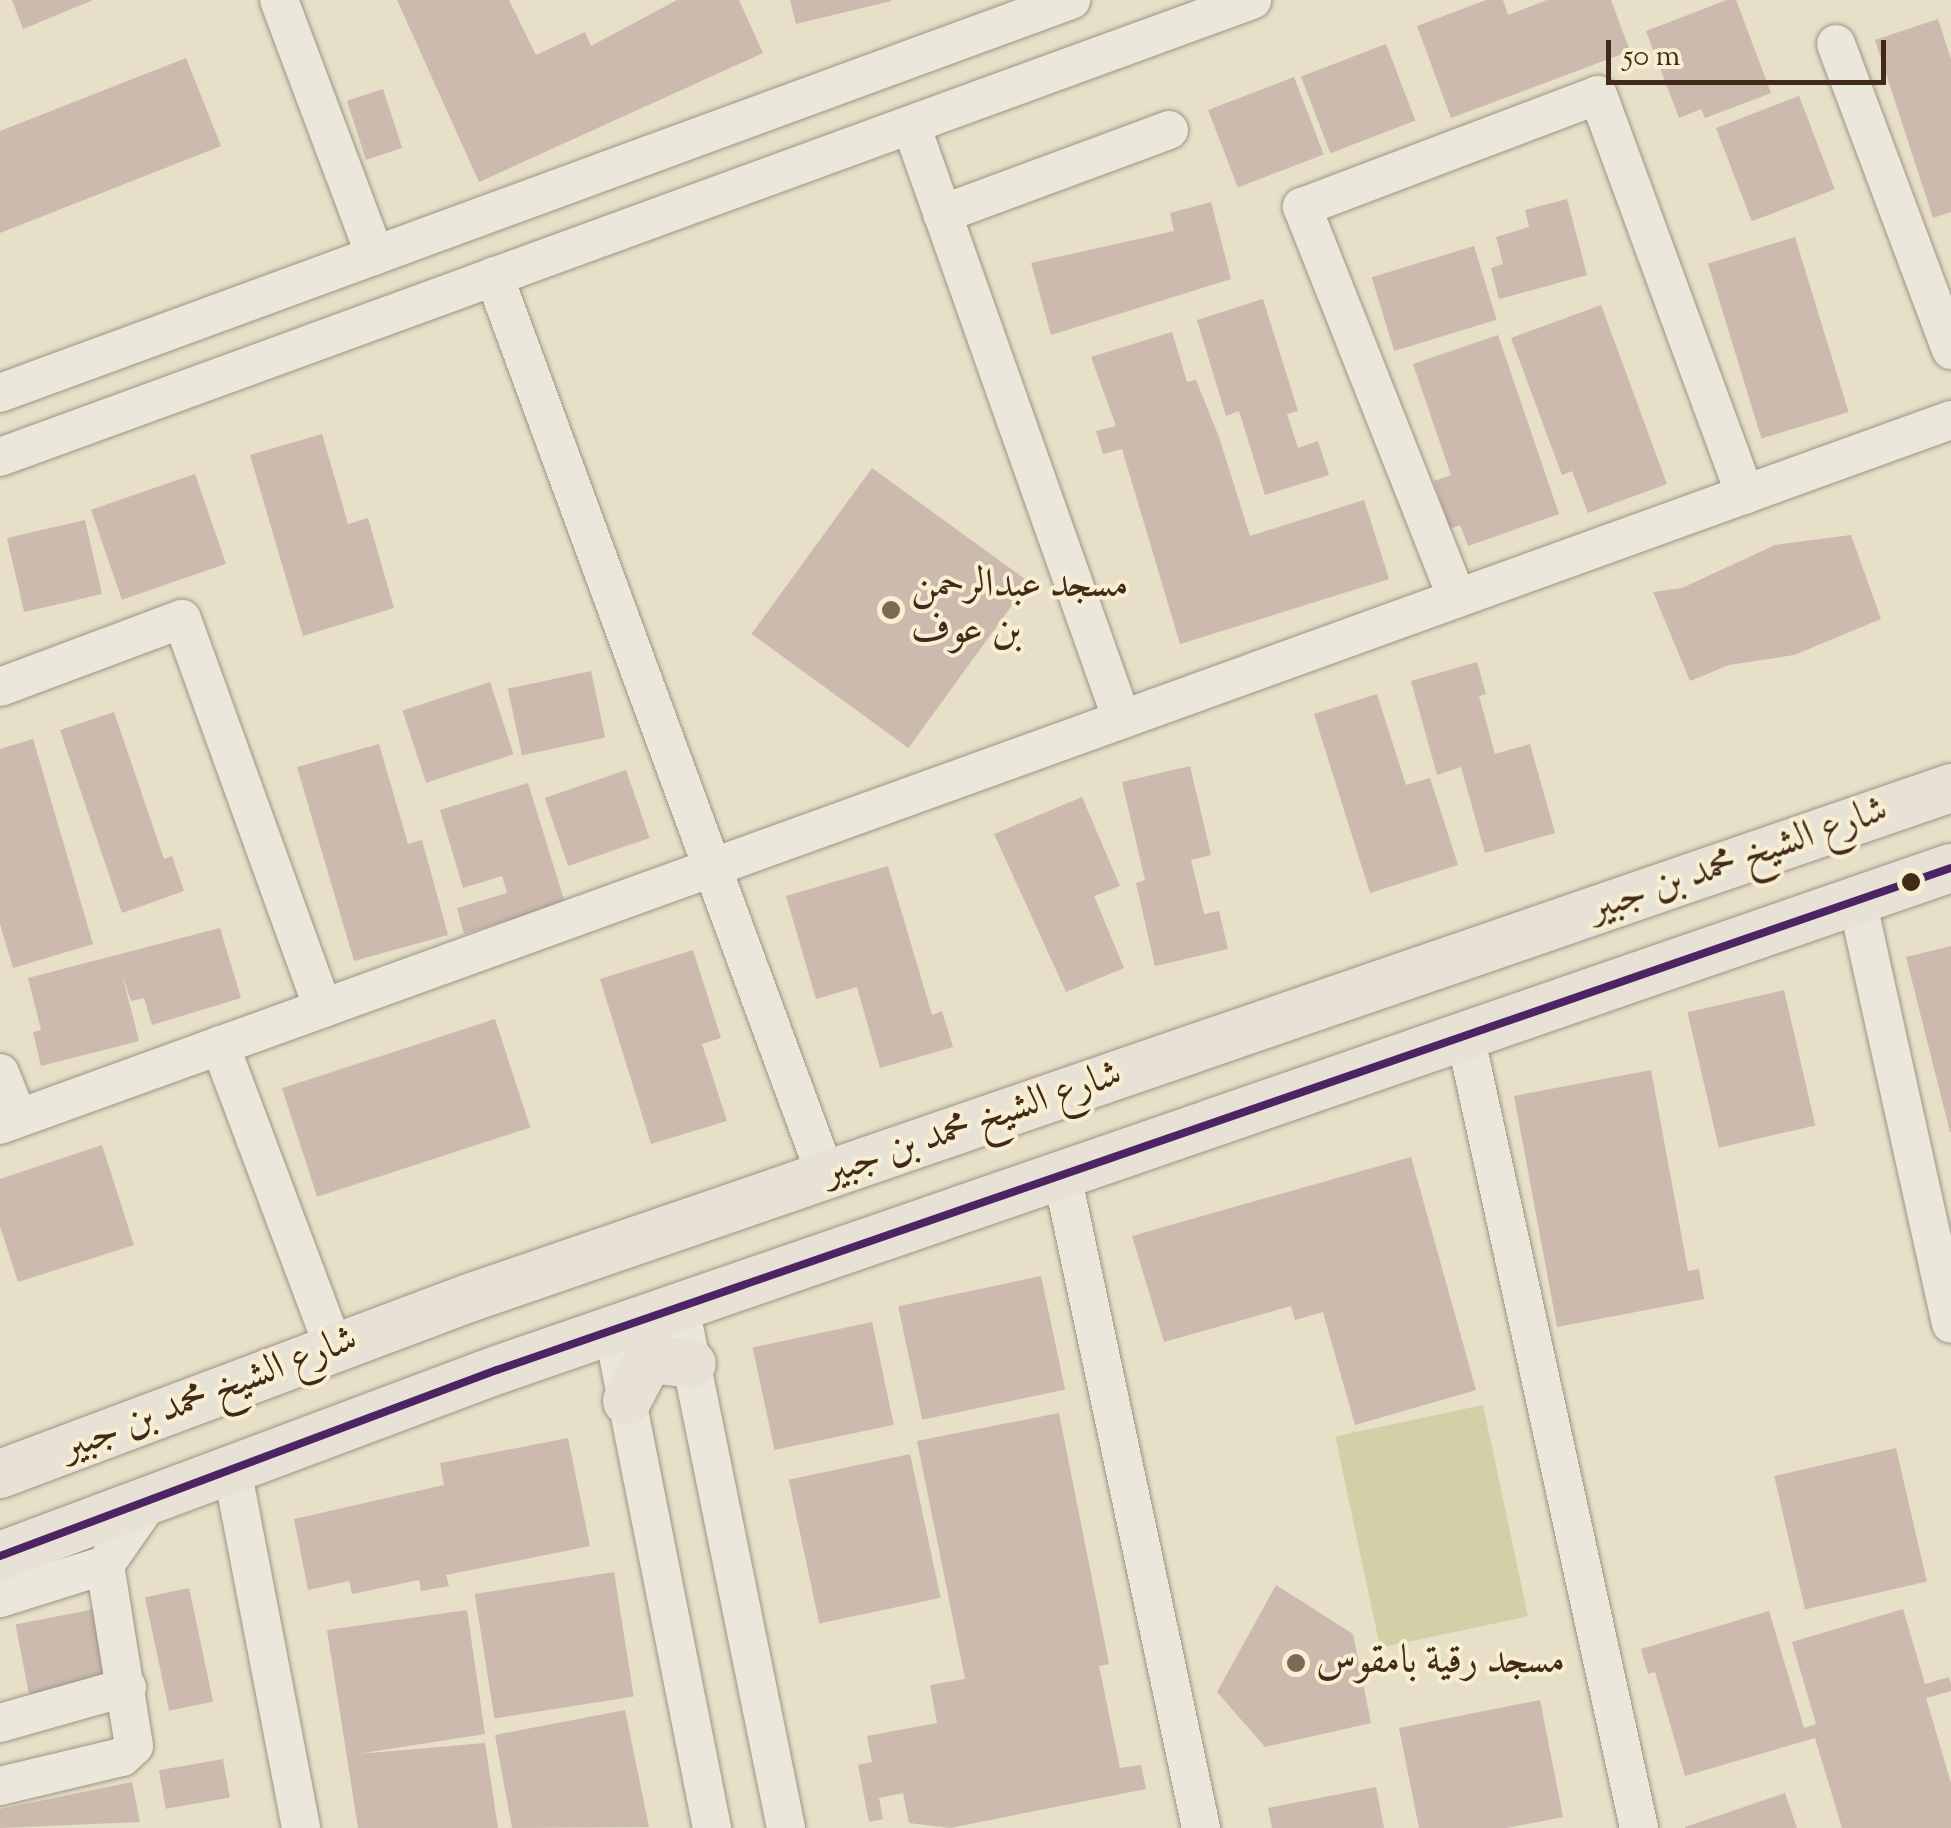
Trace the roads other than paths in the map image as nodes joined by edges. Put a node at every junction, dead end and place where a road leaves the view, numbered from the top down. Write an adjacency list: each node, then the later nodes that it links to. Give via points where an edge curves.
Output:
1 (279, 0): 8 (street)
2 (1071, 0): 8 (street)
3 (1252, 0): 5 (street)
4 (1836, 44): 10 (street)
5 (911, 124): 7 (street); 9 (street)
6 (1169, 130): 7 (street)
7 (942, 214): 17 (street)
8 (375, 256): 11 (street)
9 (494, 276): 13 (street); 19 (street)
10 (1951, 350)
11 (0, 393)
12 (1951, 420): 14 (street)
13 (0, 457)
14 (1745, 495): 15 (street); 15 (street, via 1598,95 1302,207)
15 (1457, 598): 17 (street)
16 (0, 687): 22 (street, via 182,619)
17 (1122, 720): 19 (street)
18 (1951, 788): 28 (main road, شارع الشيخ محمد بن جبير)
19 (714, 867): 22 (street); 28 (street)
20 (1951, 868): 21 (main road, شارع الشيخ محمد بن جبير)
21 (1857, 900): 23 (main road, شارع الشيخ محمد بن جبير); 29 (street)
22 (324, 1008): 24 (street)
23 (1466, 1035): 27 (main road, شارع الشيخ محمد بن جبير); 49 (street)
24 (220, 1046): 26 (street); 33 (street)
25 (0, 1073): 26 (street)
26 (9, 1122)
27 (1062, 1175): 30 (main road, شارع الشيخ محمد بن جبير); 48 (street)
28 (826, 1176): 33 (main road, شارع الشيخ محمد بن جبير)
29 (1946, 1275): 31 (street)
30 (680, 1307): 32 (main road, شارع الشيخ محمد بن جبير); 34 (street)
31 (1951, 1324)
32 (613, 1330): 35 (street); 36 (main road, شارع الشيخ محمد بن جبير)
33 (334, 1349): 37 (main road, شارع الشيخ محمد بن جبير)
34 (692, 1364): 35 (main road, via 649,1359); 47 (street)
35 (627, 1401): 46 (street)
36 (232, 1469): 38 (main road, شارع الشيخ محمد بن جبير); 45 (street)
37 (0, 1474)
38 (151, 1499): 39 (main road, شارع الشيخ محمد بن جبير); 40 (street)
39 (0, 1556)
40 (105, 1565): 41 (street); 42 (street)
41 (0, 1598)
42 (127, 1687): 43 (street); 44 (street, via 134,1746 122,1758)
43 (0, 1723)
44 (0, 1786)
45 (302, 1828)
46 (712, 1828)
47 (786, 1828)
48 (1201, 1828)
49 (1640, 1828)

